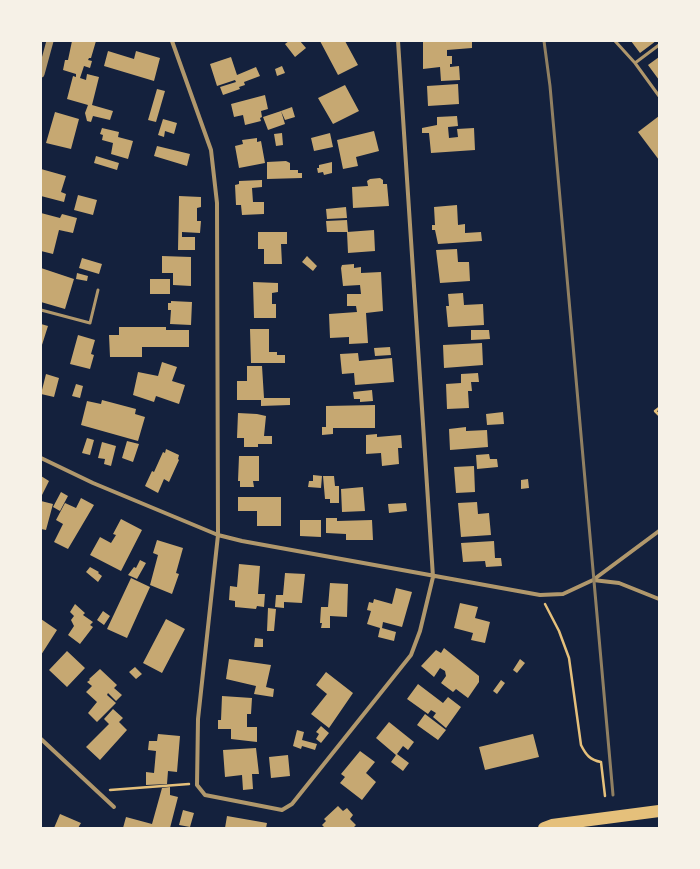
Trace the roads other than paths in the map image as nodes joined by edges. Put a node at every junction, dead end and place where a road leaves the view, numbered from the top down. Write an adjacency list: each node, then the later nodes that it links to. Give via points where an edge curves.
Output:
1 (50, 41): 7 (street)
2 (172, 41): 13 (street, via 211,150 217,203)
3 (398, 41): 14 (street)
4 (615, 41): 6 (lane)
5 (659, 46): 6 (lane)
6 (635, 64): 8 (lane)
7 (41, 74)
8 (659, 96)
9 (98, 290): 10 (lane, via 90,323)
10 (41, 310)
11 (41, 458): 13 (street, via 93,483)
12 (659, 531): 15 (street)
13 (218, 535): 14 (street); 14 (street, via 198,720 197,785 205,795 282,810 292,804 411,655 420,631)
14 (433, 577): 15 (street, via 540,595 563,594)
15 (593, 580): 16 (street, via 619,583)
16 (659, 599)
17 (41, 739): 18 (street)
18 (114, 807)
19 (659, 811): 20 (highway)
20 (544, 828)

